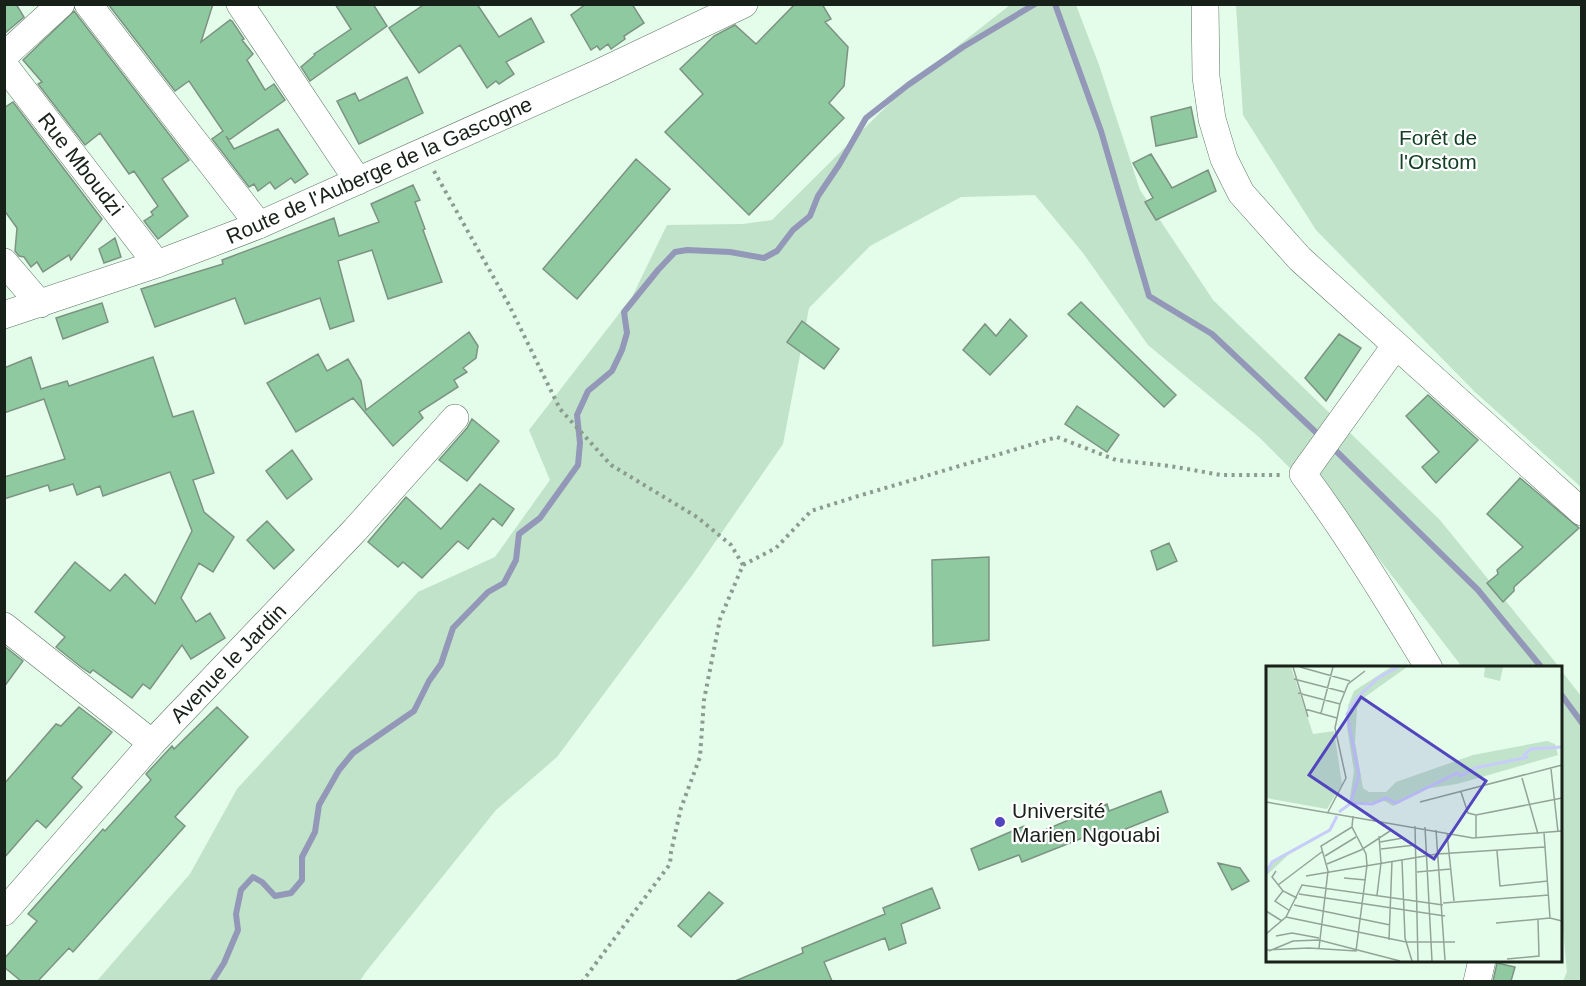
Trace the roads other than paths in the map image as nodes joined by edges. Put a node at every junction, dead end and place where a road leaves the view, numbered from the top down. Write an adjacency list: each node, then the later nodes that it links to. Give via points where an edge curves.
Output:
1 (61, 4): 6 (street)
2 (88, 4): 9 (street)
3 (744, 4): 8 (street, Route de l'Auberge de la Gascogne)
4 (1205, 4): 14 (street, via 1206,76 1212,118 1224,159 1241,193 1300,259)
5 (247, 7): 8 (street)
6 (4, 56)
7 (4, 65): 11 (street, Rue Mboudzi)
8 (358, 181): 9 (street, Route de l'Auberge de la Gascogne)
9 (259, 225): 11 (street, Route de l'Auberge de la Gascogne)
10 (4, 262): 12 (street)
11 (157, 264): 12 (street, Route de l'Auberge de la Gascogne)
12 (40, 304): 13 (street, Route de l'Auberge de la Gascogne)
13 (4, 315)
14 (1396, 345): 16 (street); 18 (street, via 1303,474)
15 (455, 418): 19 (street, Avenue le Jardin, via 355,530)
16 (1581, 512)
17 (4, 626): 19 (street)
18 (1427, 666)
19 (152, 743): 20 (street, Avenue le Jardin)
20 (4, 912)
21 (1482, 962): 22 (street)
22 (1477, 981)

